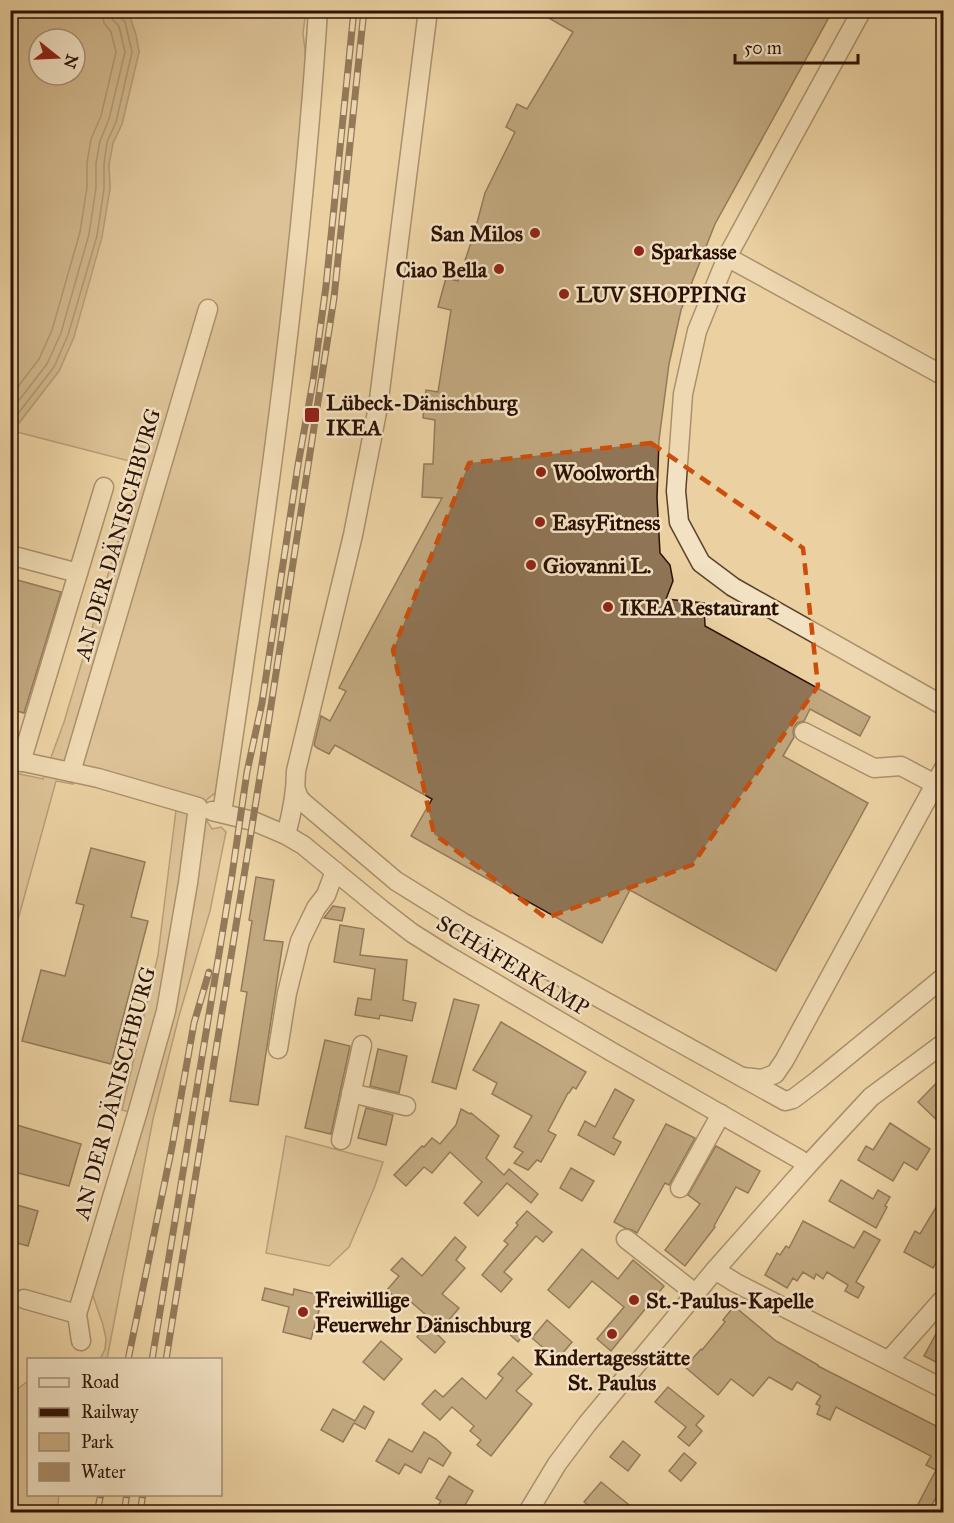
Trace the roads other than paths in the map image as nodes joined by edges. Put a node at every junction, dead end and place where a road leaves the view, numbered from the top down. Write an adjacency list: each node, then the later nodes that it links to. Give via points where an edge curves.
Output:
1 (318, 10): 17 (street, via 309,143 286,357)
2 (428, 10): 15 (street, via 378,407 353,535 296,771)
3 (862, 10): 4 (street)
4 (727, 257): 6 (street); 10 (street, via 696,331 683,394 676,491 680,522 701,562 734,587)
5 (208, 309): 13 (street, AN DER DÄNISCHBURG)
6 (944, 376)
7 (104, 487): 9 (street)
8 (10, 555): 9 (street)
9 (78, 573): 12 (street)
10 (944, 706)
11 (804, 732): 14 (street, via 874,768 901,766)
12 (16, 760): 13 (street)
13 (71, 772): 16 (street)
14 (939, 776): 24 (street, via 784,1061 775,1074 762,1079)
15 (296, 790): 18 (street); 24 (street, via 304,803 396,880 462,922)
16 (198, 807): 17 (street, SCHÄFERKAMP); 36 (street, AN DER DÄNISCHBURG, via 165,1011)
17 (222, 813): 18 (street, SCHÄFERKAMP)
18 (286, 835): 19 (street, SCHÄFERKAMP)
19 (336, 871): 23 (street, via 300,941); 27 (street, SCHÄFERKAMP, via 404,927 447,955)
20 (944, 977): 24 (street, via 793,1099 785,1101)
21 (944, 1043): 29 (street, via 871,1097)
22 (362, 1045): 25 (street)
23 (278, 1049)
24 (742, 1077)
25 (351, 1093): 26 (street); 28 (street)
26 (406, 1106)
27 (720, 1114): 29 (street, SCHÄFERKAMP); 30 (street)
28 (341, 1140)
29 (807, 1166): 32 (street)
30 (680, 1188)
31 (626, 1239): 33 (street)
32 (715, 1270): 33 (street); 38 (street)
33 (695, 1293): 40 (street, via 587,1424)
34 (944, 1298): 38 (street)
35 (24, 1299): 36 (street)
36 (77, 1314): 37 (street, AN DER DÄNISCHBURG)
37 (81, 1341)
38 (889, 1360): 39 (street)
39 (944, 1389)
40 (528, 1512)

